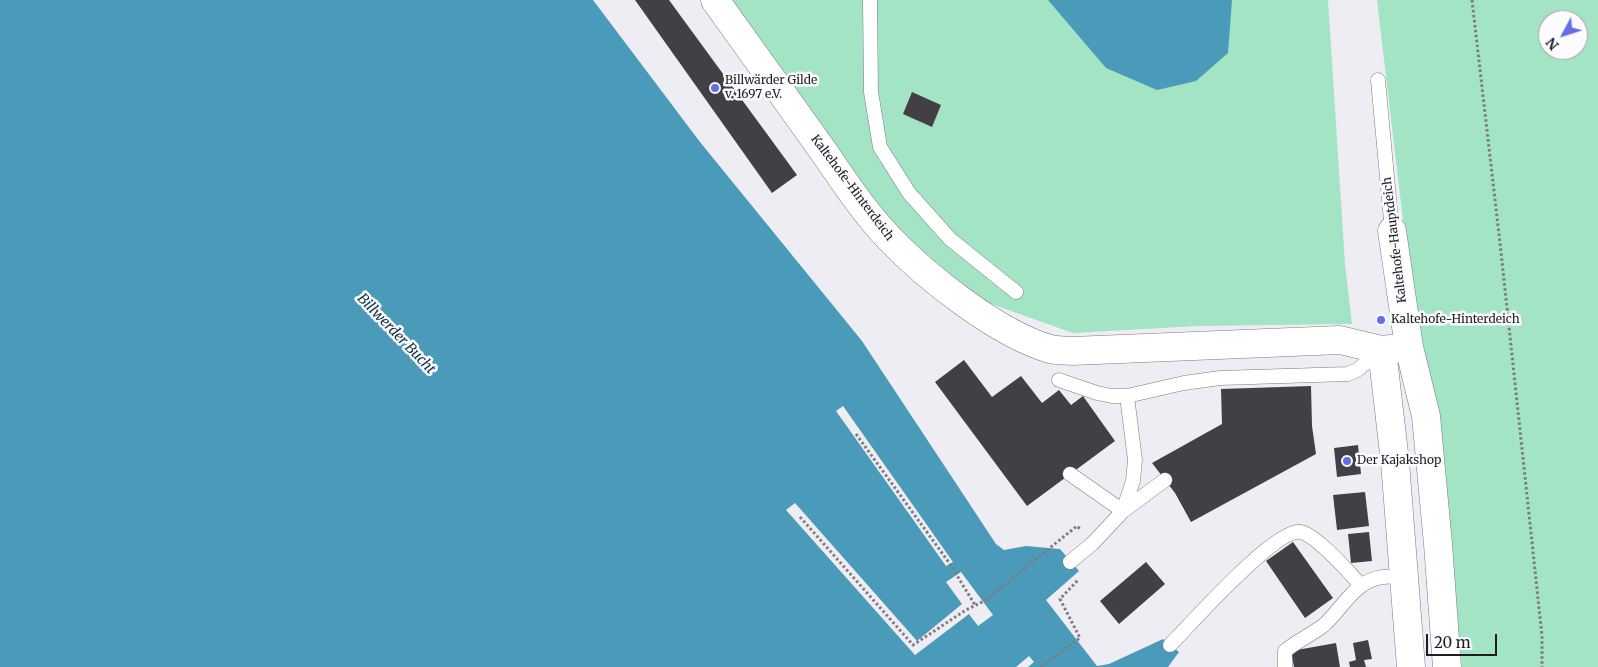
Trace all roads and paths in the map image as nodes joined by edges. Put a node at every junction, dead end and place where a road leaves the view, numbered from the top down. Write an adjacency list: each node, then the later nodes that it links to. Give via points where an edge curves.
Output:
1 (715, 0): 7 (street, Kaltehofe-Hinterdeich, via 888,237 950,292 1012,332 1051,349 1072,351 1340,340)
2 (870, 0): 6 (lane, via 871,92 880,147 909,193 950,239)
3 (1472, 0): 26 (path, via 1542,636)
4 (1378, 80): 5 (lane, Kaltehofe-Hauptdeich)
5 (1392, 231): 7 (street, Kaltehofe-Hauptdeich)
6 (1016, 292)
7 (1396, 349): 9 (lane, via 1348,374 1220,378); 17 (street, via 1395,462); 25 (street, Kaltehofe-Hauptdeich, via 1426,416)
8 (1059, 380): 9 (lane, via 1097,394)
9 (1127, 396): 13 (lane, via 1135,460 1133,481)
10 (856, 434): 20 (path, via 950,564)
11 (1070, 474): 13 (lane)
12 (1165, 480): 13 (lane)
13 (1123, 511): 16 (lane)
14 (800, 517): 20 (path, via 913,645)
15 (1077, 526): 20 (path)
16 (1070, 562)
17 (1403, 577): 19 (lane, via 1383,577); 24 (street)
18 (1080, 578): 22 (path, via 1060,599 1080,638)
19 (1360, 585): 21 (lane, via 1311,537 1300,532 1289,533 1254,560); 23 (lane, via 1322,626 1285,651)
20 (975, 605)
21 (1170, 645)
22 (1041, 667)
23 (1285, 667)
24 (1411, 667)
25 (1447, 667)
26 (1542, 667)

